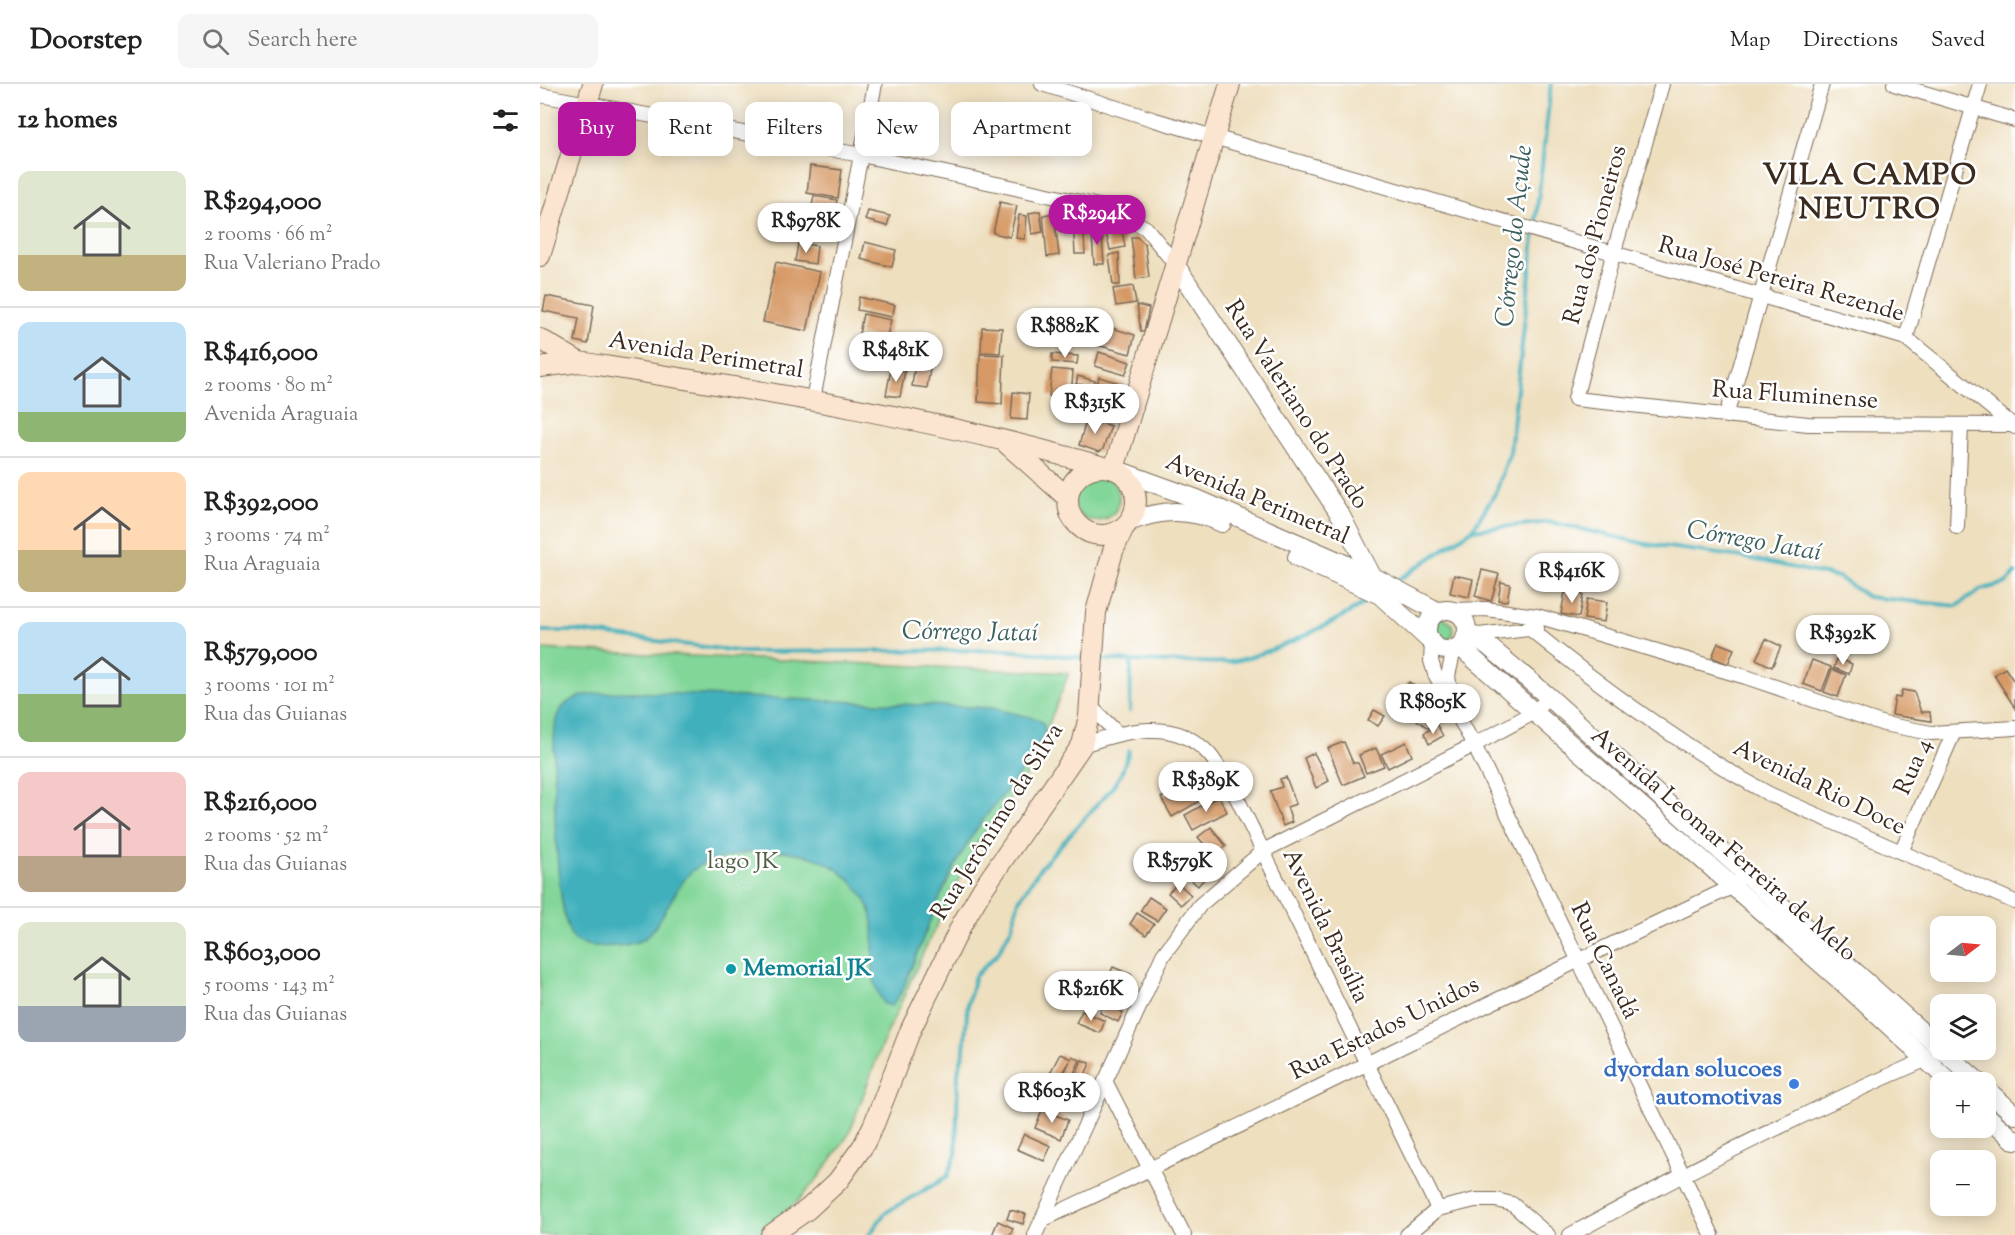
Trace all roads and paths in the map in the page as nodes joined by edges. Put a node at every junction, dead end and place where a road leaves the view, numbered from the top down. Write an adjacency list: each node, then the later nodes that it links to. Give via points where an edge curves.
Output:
1 (593, 84): 11 (main road)
2 (875, 84): 12 (street)
3 (1042, 84): 16 (street)
4 (1230, 84): 16 (main road)
5 (1662, 84): 21 (street, Rua dos Pioneiros)
6 (1822, 84): 24 (street)
7 (1894, 84): 13 (street)
8 (1980, 84): 13 (street)
9 (540, 95): 10 (street)
10 (572, 102)
11 (587, 102)
12 (871, 102)
13 (1973, 107): 15 (street); 25 (street)
14 (636, 114): 17 (street)
15 (2015, 120)
16 (1214, 136): 21 (street, Rua José Pereira Rezende); 23 (main road)
17 (855, 154)
18 (570, 156): 22 (main road)
19 (861, 156): 29 (street)
20 (866, 156): 23 (street, via 1108,208 1146,228)
21 (1613, 255): 24 (street, Rua José Pereira Rezende); 30 (street, Rua dos Pioneiros)
22 (540, 256)
23 (1175, 264): 35 (main road); 40 (street, Rua Valeriano do Prado, via 1341,516)
24 (1761, 297): 25 (street, Rua José Pereira Rezende); 31 (street)
25 (1906, 338): 33 (street, Rua José Pereira Rezende)
26 (540, 339): 27 (main road, Avenida Perimetral)
27 (579, 362): 28 (main road, Avenida Perimetral); 29 (main road, Avenida Perimetral)
28 (540, 367)
29 (813, 399): 34 (main road, Avenida Perimetral)
30 (1575, 399): 31 (street, Rua Fluminense)
31 (1726, 416): 32 (street, Rua Fluminense, via 1808,424)
32 (1960, 425): 33 (street, Rua Fluminense); 38 (street)
33 (2014, 426)
34 (1001, 440): 35 (main road, Avenida Perimetral); 36 (main road, Avenida Perimetral)
35 (1112, 469): 36 (main road, via 1094,467 1076,478); 37 (main road, via 1132,485 1135,495 1135,506); 39 (street, Avenida Perimetral, via 1197,499)
36 (1068, 498): 37 (main road, via 1072,517 1086,531 1105,534)
37 (1126, 524): 39 (street, Avenida Perimetral, via 1169,510 1186,511); 48 (main road, Rua Jerônimo da Silva, via 1103,581 1093,633)
38 (1957, 527)
39 (1294, 549): 40 (street, Avenida Perimetral)
40 (1368, 579): 41 (street, Avenida Perimetral, via 1380,595)
41 (1409, 607): 42 (street); 45 (street)
42 (1445, 611): 43 (street, via 1486,609); 45 (street, via 1426,626); 46 (street, via 1463,617)
43 (1569, 625): 44 (street); 52 (street, via 1746,677 1884,724 1931,733)
44 (1529, 628): 46 (street); 57 (street, Avenida Rio Doce, via 1651,722 1736,776)
45 (1430, 641): 46 (street, via 1442,650); 49 (street, Rua Canadá, via 1435,674)
46 (1461, 641): 47 (street, Avenida Leomar Ferreira de Melo, via 1487,645); 49 (street, Rua Canadá, via 1448,676); 50 (street, Avenida Leomar Ferreira de Melo)
47 (1550, 697): 50 (street); 58 (street, Avenida Leomar Ferreira de Melo)
48 (1089, 705): 53 (street); 54 (main road, Rua Jerônimo da Silva)
49 (1454, 706): 55 (street, Rua Canadá)
50 (1535, 712): 55 (street); 58 (street, Avenida Leomar Ferreira de Melo)
51 (2015, 728): 52 (street)
52 (1954, 732): 57 (street, Rua 4)
53 (1118, 734): 54 (street, Avenida Brasília); 56 (street, Avenida Brasília, via 1166,729 1193,739 1210,756 1237,798)
54 (1082, 745): 76 (main road, Rua Jerônimo da Silva, via 962,924 911,1029 863,1146 838,1181)
55 (1474, 745): 56 (street); 60 (street, Rua Canadá)
56 (1263, 851): 64 (street, Avenida Brasília); 67 (street, via 1200,905 1162,955)
57 (1901, 852): 59 (street, Avenida Rio Doce)
58 (1739, 880): 60 (street, Rua Estados Unidos); 61 (street, Avenida Leomar Ferreira de Melo); 62 (street, Avenida Leomar Ferreira de Melo)
59 (2015, 902)
60 (1578, 959): 64 (street, Rua Estados Unidos); 73 (street, Rua Canadá)
61 (1930, 1039)
62 (1925, 1060): 65 (street, Avenida Leomar Ferreira de Melo); 73 (street, via 1836,1098)
63 (1954, 1060): 66 (street, Avenida Leomar Ferreira de Melo)
64 (1367, 1063): 72 (street, Rua Estados Unidos); 74 (street, Avenida Brasília)
65 (1939, 1072)
66 (1968, 1072)
67 (1105, 1081): 72 (street); 75 (street)
68 (1996, 1098): 69 (street)
69 (2015, 1115)
70 (1996, 1124): 71 (street)
71 (2015, 1141)
72 (1151, 1169): 75 (street, Rua Estados Unidos); 78 (street)
73 (1681, 1175): 81 (street); 82 (street, Rua Canadá)
74 (1438, 1209): 79 (street); 80 (street, via 1475,1200 1496,1200 1512,1204)
75 (1042, 1220): 77 (street)
76 (771, 1235)
77 (1035, 1235)
78 (1184, 1235)
79 (1407, 1235)
80 (1548, 1235)
81 (1570, 1235)
82 (1713, 1235)

